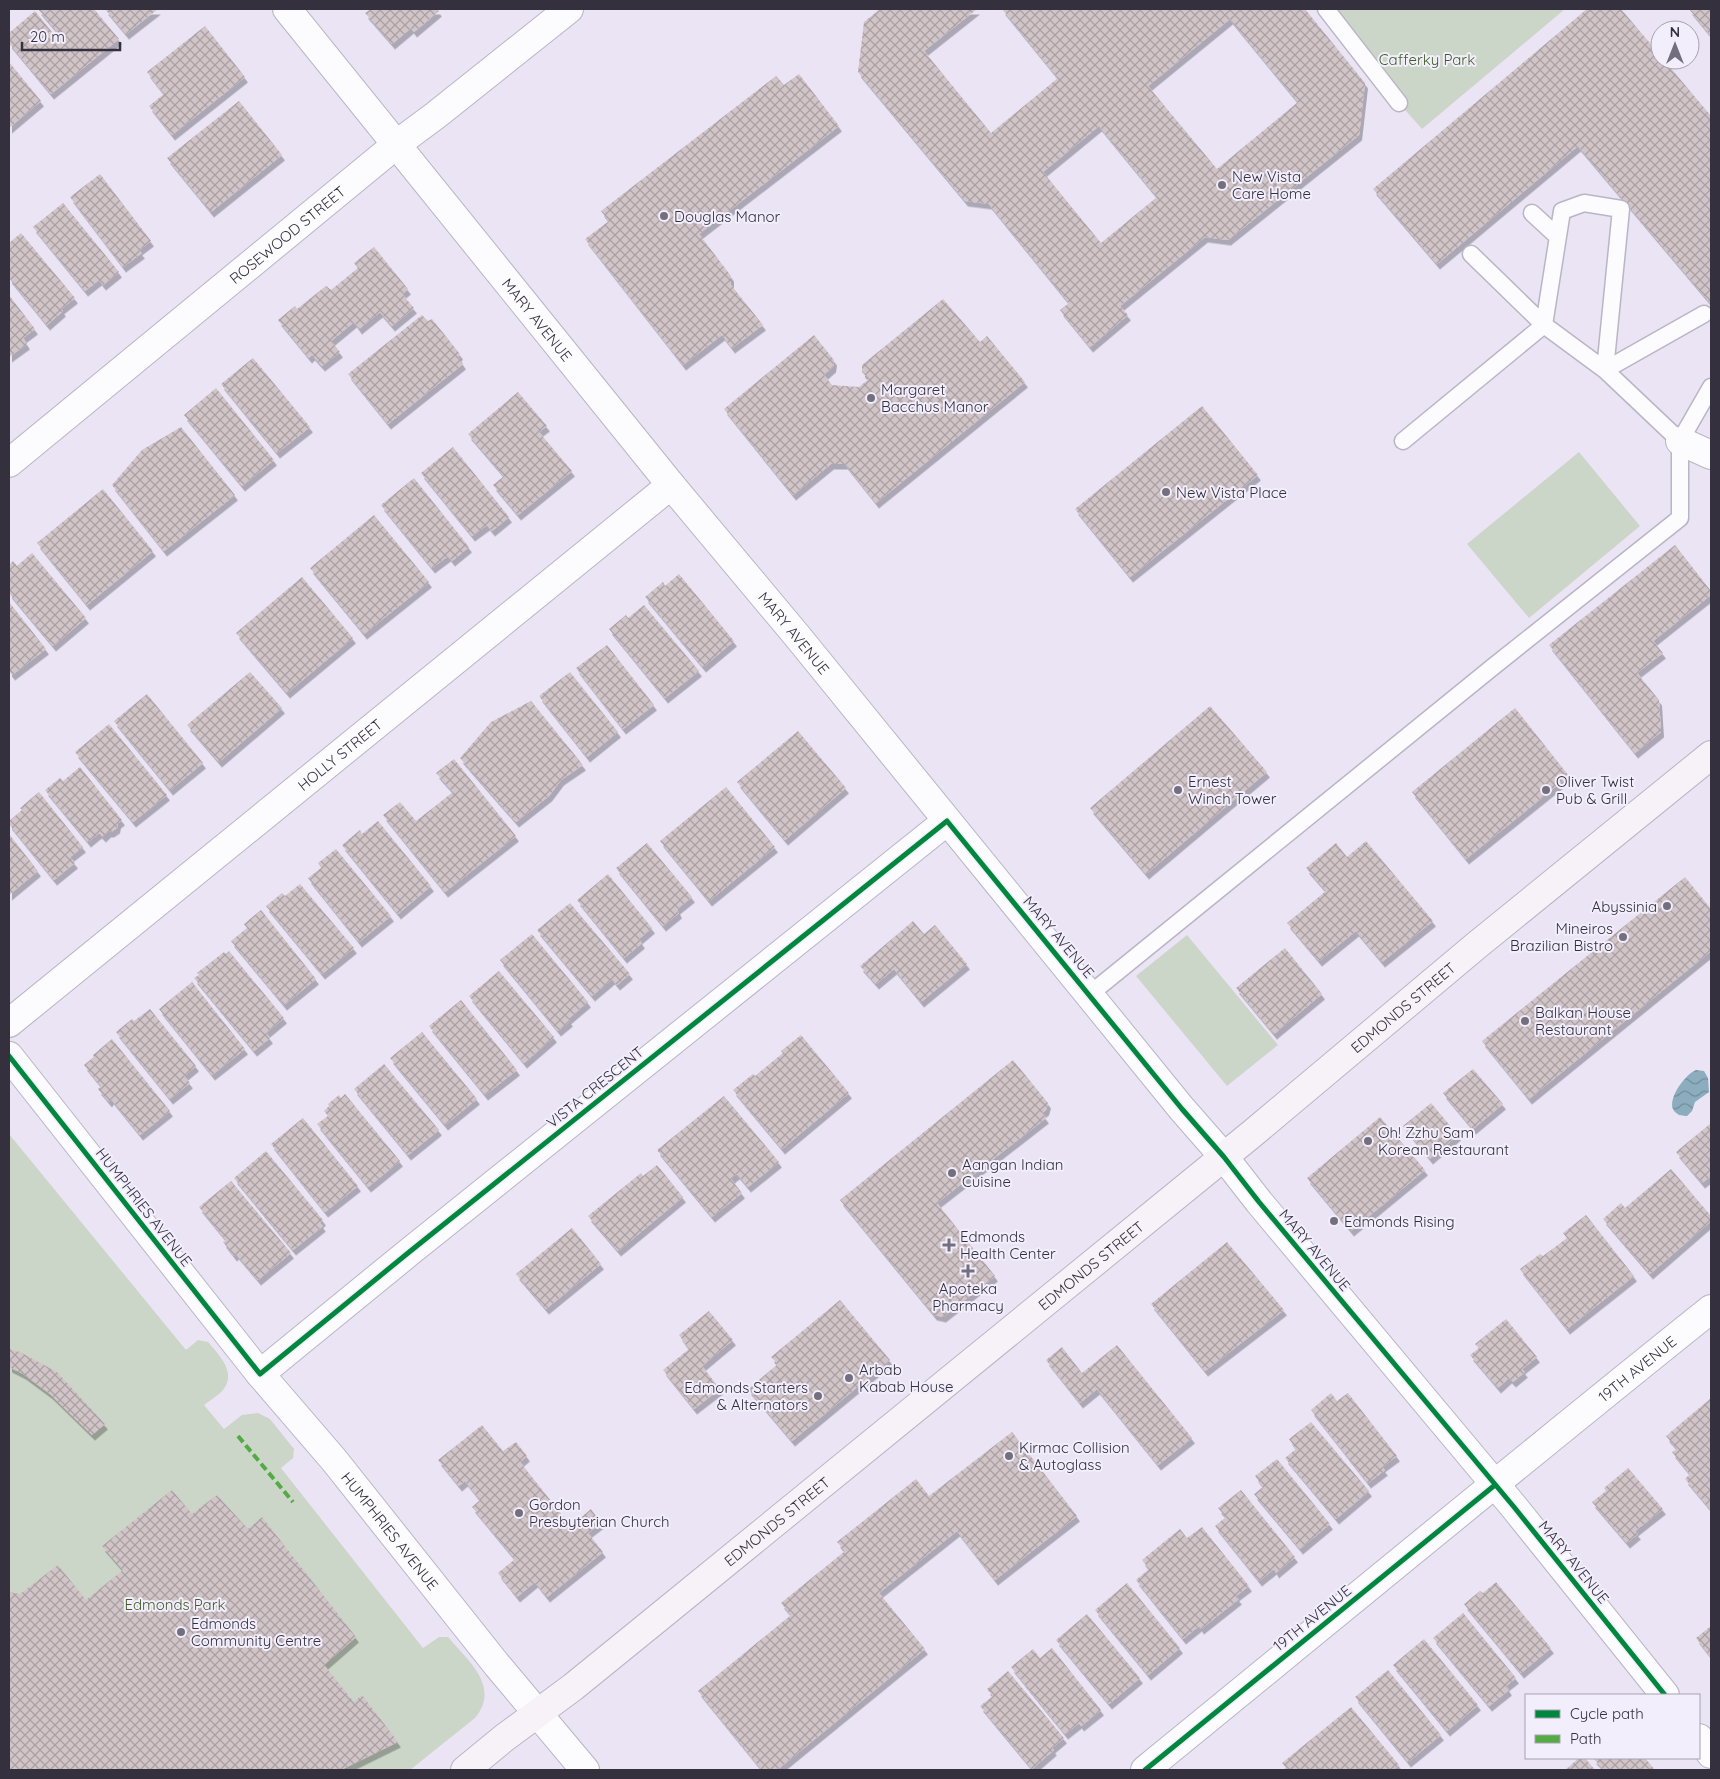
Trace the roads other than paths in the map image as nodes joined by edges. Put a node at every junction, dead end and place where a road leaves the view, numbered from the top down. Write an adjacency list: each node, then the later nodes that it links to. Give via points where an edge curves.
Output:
1 (287, 9): 5 (street, MARY AVENUE)
2 (569, 9): 5 (street, ROSEWOOD STREET)
3 (1326, 9): 4 (lane)
4 (1399, 103)
5 (396, 144): 16 (street, ROSEWOOD STREET); 17 (street, MARY AVENUE)
6 (1532, 213): 7 (lane)
7 (1558, 237): 10 (lane); 11 (lane, via 1562,211 1584,203 1621,209)
8 (1471, 254): 10 (lane)
9 (1704, 314): 11 (lane)
10 (1544, 325): 11 (lane); 13 (lane)
11 (1605, 370): 14 (lane)
12 (1711, 387): 14 (lane)
13 (1403, 441)
14 (1680, 441): 15 (street); 20 (lane, via 1680,518)
15 (1711, 455)
16 (9, 463)
17 (671, 485): 19 (street, MARY AVENUE); 21 (street, HOLLY STREET)
18 (1711, 755): 23 (street, EDMONDS STREET)
19 (947, 821): 20 (street, MARY AVENUE); 25 (street, VISTA CRESCENT)
20 (1090, 994): 23 (street, MARY AVENUE)
21 (9, 1024)
22 (9, 1056): 25 (street, HUMPHRIES AVENUE)
23 (1224, 1157): 26 (street, MARY AVENUE); 28 (street, EDMONDS STREET)
24 (1711, 1309): 26 (street, 19TH AVENUE)
25 (260, 1374): 28 (street, HUMPHRIES AVENUE)
26 (1495, 1485): 27 (street, MARY AVENUE); 33 (street, 19TH AVENUE)
27 (1664, 1694)
28 (539, 1713): 31 (street, EDMONDS STREET); 32 (street, HUMPHRIES AVENUE)
29 (1700, 1739): 30 (street)
30 (1711, 1754)
31 (464, 1770)
32 (585, 1770)
33 (1145, 1770)

